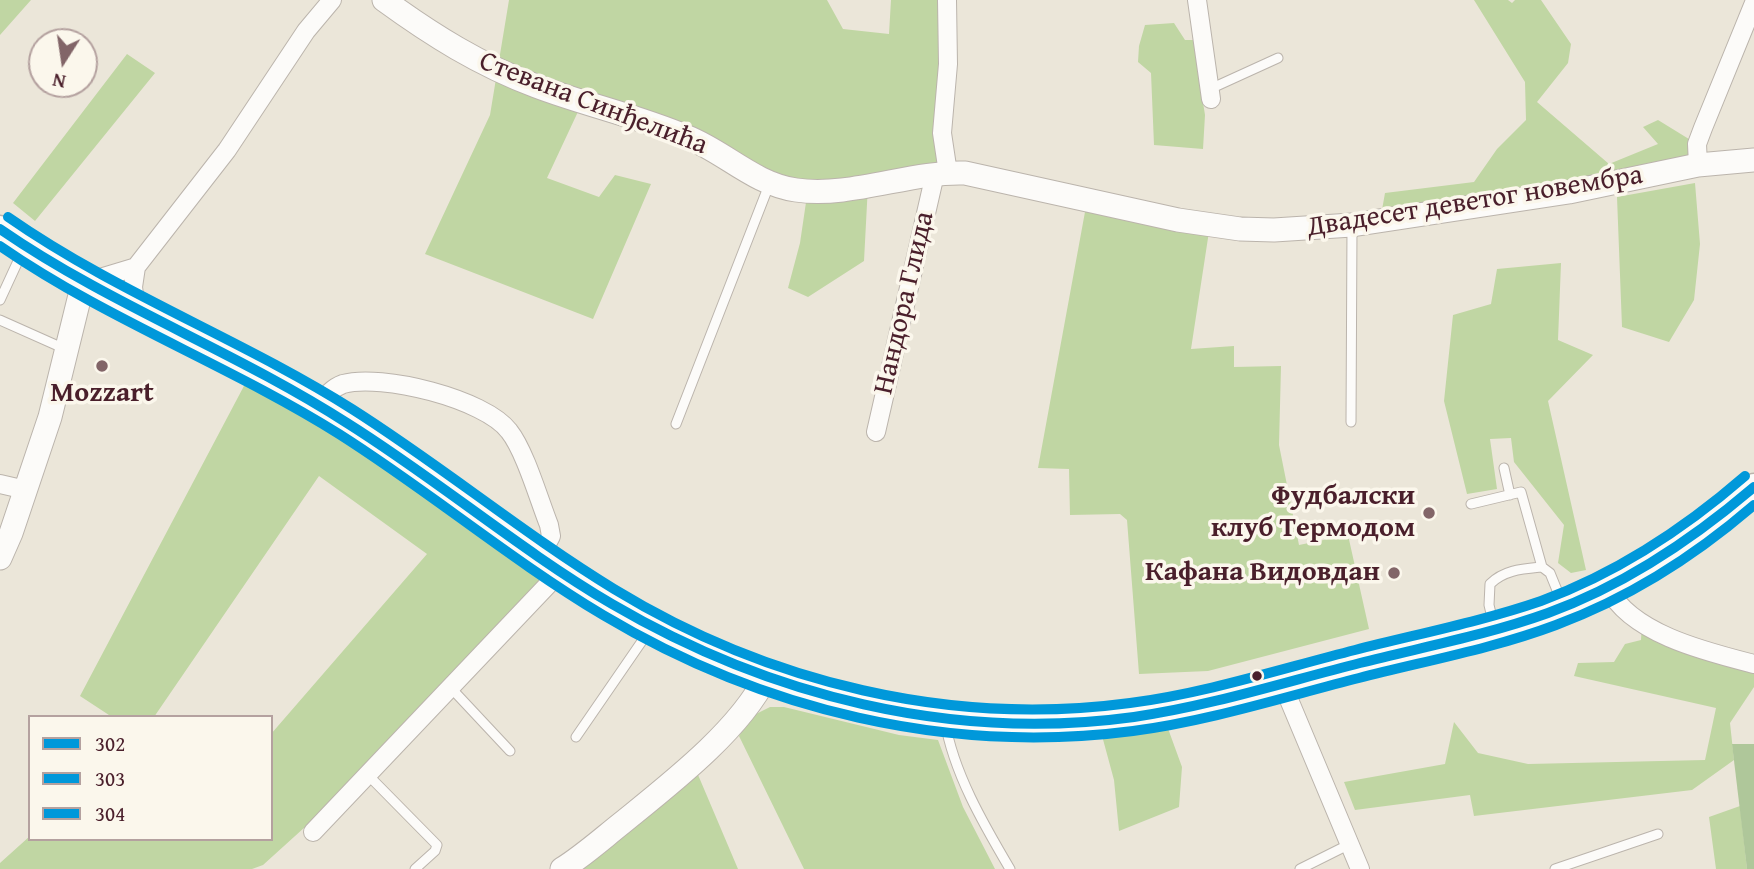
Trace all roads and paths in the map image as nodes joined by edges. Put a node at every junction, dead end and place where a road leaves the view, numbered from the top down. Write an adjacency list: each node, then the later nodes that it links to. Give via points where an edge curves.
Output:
1 (332, 0): 15 (street, via 299,41 227,150)
2 (384, 0): 11 (street, Стевана Синђелића, via 448,45 492,67 681,134)
3 (947, 0): 10 (street)
4 (1196, 0): 7 (street)
5 (1754, 4): 9 (street, via 1703,128)
6 (1278, 58): 7 (lane)
7 (1210, 94)
8 (1754, 160): 9 (street, Двадесет деветог новембра)
9 (1698, 165): 12 (street, Двадесет деветог новембра, via 1569,192)
10 (942, 174): 11 (street, Стевана Синђелића, via 818,191); 12 (street, Двадесет деветог новембра, via 985,177 1167,218 1240,229); 24 (street, Нандора Глида)
11 (769, 183): 23 (lane)
12 (1352, 225): 22 (lane)
13 (0, 229): 14 (main road)
14 (24, 247): 16 (main road); 17 (lane)
15 (136, 267): 16 (street); 18 (street)
16 (83, 283): 18 (main road); 20 (street)
17 (0, 300)
18 (136, 309): 21 (main road)
19 (0, 320): 20 (lane)
20 (67, 350): 27 (street)
21 (319, 405): 32 (main road); 32 (street, via 337,387 357,381 431,391 487,414 509,430 549,525)
22 (1351, 422)
23 (676, 424)
24 (876, 432)
25 (1504, 468): 28 (lane)
26 (0, 484): 27 (street)
27 (26, 490): 31 (street)
28 (1510, 495): 30 (lane); 33 (lane, via 1521,492)
29 (1750, 499): 34 (main road)
30 (1472, 504)
31 (0, 558)
32 (551, 564): 36 (main road); 41 (street)
33 (1542, 566): 35 (lane, via 1550,573); 37 (lane, via 1499,575 1490,584)
34 (1608, 588): 35 (main road); 38 (street, via 1625,611 1662,633)
35 (1563, 607): 37 (main road)
36 (652, 626): 39 (main road); 43 (lane)
37 (1495, 629): 40 (main road)
38 (1754, 664)
39 (766, 677): 42 (main road, via 850,702); 50 (street, via 749,706 693,763)
40 (1282, 683): 42 (main road, via 1192,706 1114,719 1022,723); 48 (street)
41 (451, 688): 44 (lane); 45 (street)
42 (945, 718): 51 (lane, via 954,761)
43 (576, 737)
44 (510, 751)
45 (368, 774): 46 (street); 49 (lane, via 437,845)
46 (313, 832)
47 (1658, 834): 54 (lane)
48 (1350, 844): 52 (lane); 53 (street)
49 (415, 869)
50 (562, 869)
51 (1010, 869)
52 (1300, 869)
53 (1360, 869)
54 (1555, 869)

